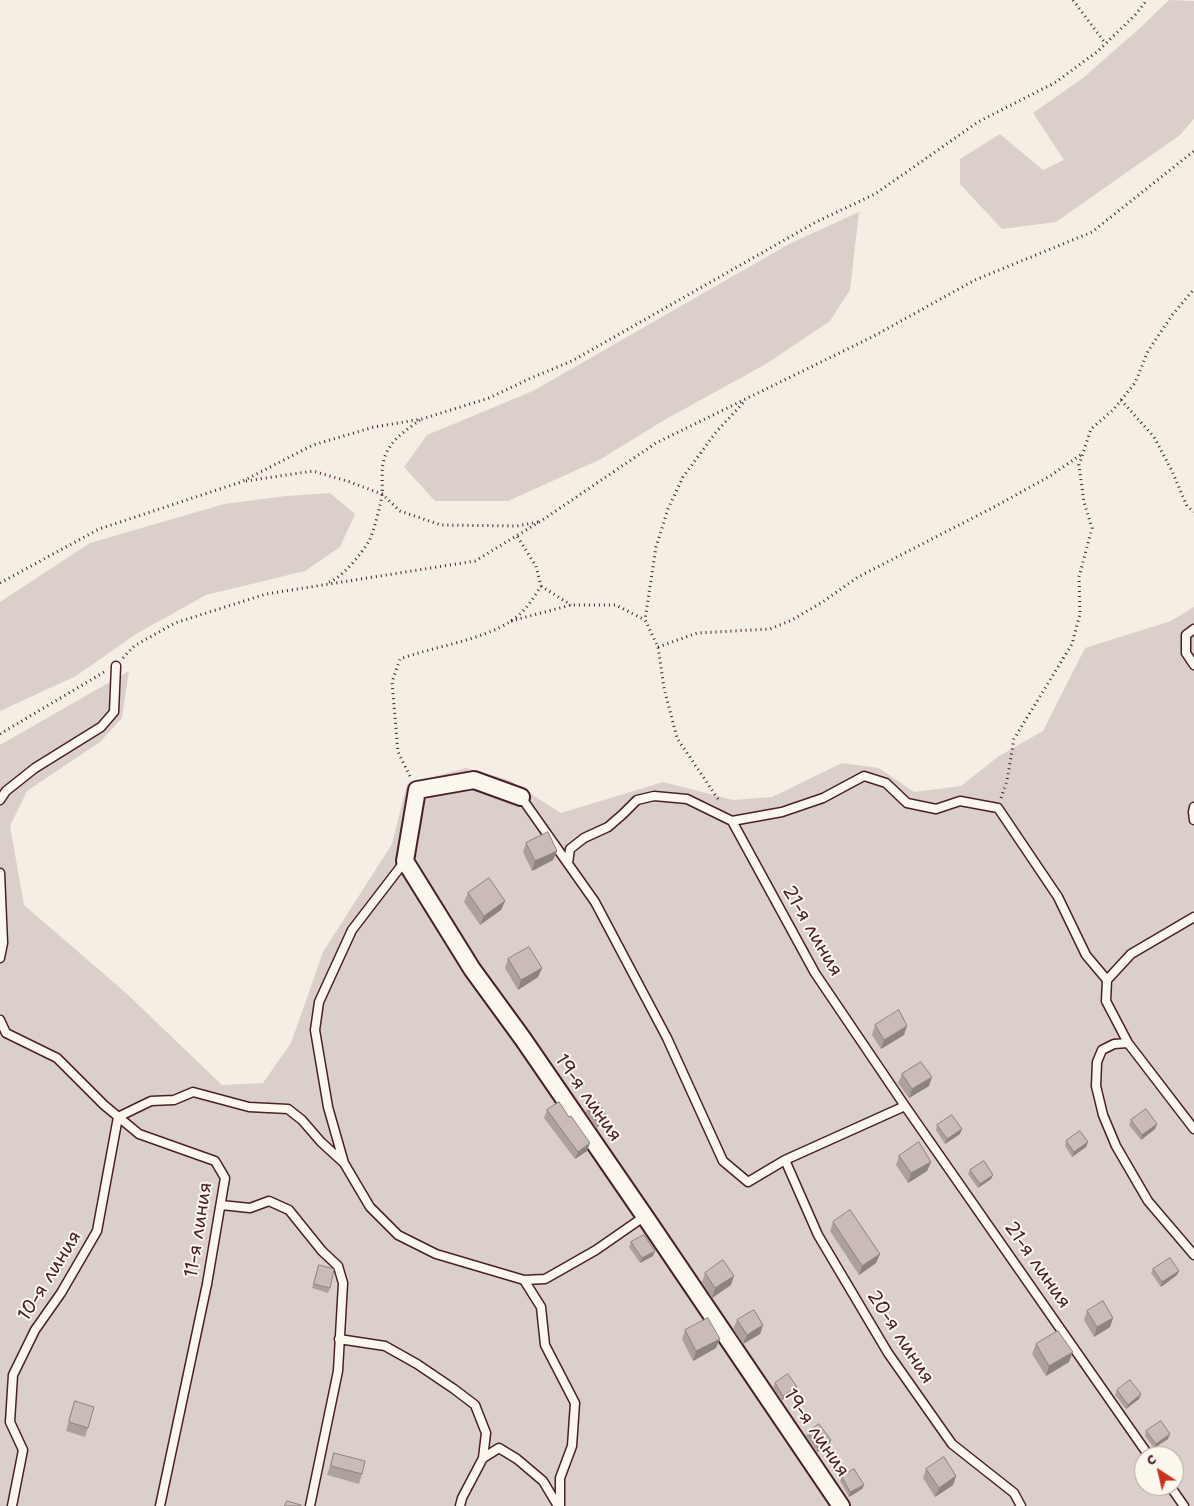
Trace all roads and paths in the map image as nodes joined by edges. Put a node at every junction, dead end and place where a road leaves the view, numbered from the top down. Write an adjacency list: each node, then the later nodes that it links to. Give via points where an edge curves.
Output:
1 (1073, 0): 3 (path)
2 (1147, 0): 3 (path)
3 (1106, 44): 8 (path, via 1056,82 978,122 875,194 816,222 572,361 489,398)
4 (1194, 151): 6 (path, via 1092,232 976,280 872,337)
5 (1194, 289): 7 (path, via 1148,351 1135,383)
6 (747, 399): 13 (path, via 656,443); 19 (path, via 716,432 683,477 668,509 656,547)
7 (1121, 400): 9 (path, via 1091,430); 12 (path, via 1154,438 1187,506)
8 (422, 419): 10 (path, via 313,445); 11 (path, via 391,445 381,468)
9 (1083, 454): 22 (path, via 996,506 858,577 792,620 770,629 697,632); 30 (path, via 1079,465 1084,502 1092,528 1079,577 1080,614 1072,644 1014,738 1007,781)
10 (241, 482): 11 (path, via 313,471); 15 (path, via 98,529)
11 (382, 494): 13 (path, via 400,511 441,525 517,526); 16 (path, via 369,540 334,580)
12 (1194, 512)
13 (541, 521): 14 (path)
14 (517, 536): 16 (path, via 476,562); 17 (path, via 536,566)
15 (0, 583)
16 (314, 586): 24 (path, via 266,594 175,623 134,646)
17 (541, 586): 18 (path); 20 (path, via 527,607)
18 (571, 605): 19 (path, via 616,605); 20 (path)
19 (645, 620): 22 (path)
20 (510, 622): 26 (path, via 400,659 392,682 398,752)
21 (1194, 629): 23 (lane, via 1186,635 1186,653)
22 (658, 647): 32 (path, via 664,688 677,738)
23 (1194, 665)
24 (116, 666): 25 (path); 28 (lane, via 114,712 101,727 35,768 6,791)
25 (0, 734)
26 (417, 790): 27 (street, via 474,780); 33 (street)
27 (521, 797): 34 (lane)
28 (0, 800)
29 (1194, 807): 31 (lane)
30 (998, 808): 32 (lane, via 960,801 936,809 908,804 886,783 864,776 823,798 782,812); 38 (lane, via 1058,897 1086,955)
31 (1194, 820)
32 (732, 821): 34 (lane, via 687,799 654,796 637,800 608,827 584,838 570,850); 41 (lane, 21-я линия, via 815,973)
33 (405, 861): 45 (lane, via 352,930 319,1002 316,1030 319,1055 328,1107); 47 (street, 19-я линия, via 472,969)
34 (568, 863): 44 (lane, via 595,902 667,1038 723,1161 748,1182)
35 (0, 873): 37 (lane, via 3,943)
36 (1194, 916): 38 (lane, via 1131,954)
37 (0, 958)
38 (1107, 980): 40 (lane, via 1106,1001)
39 (0, 1020): 42 (lane, 11-я линия, via 6,1033 57,1058)
40 (1128, 1043): 43 (lane); 48 (lane, via 1114,1044 1102,1050 1097,1062 1096,1086 1103,1115 1116,1146 1148,1201)
41 (905, 1106): 44 (lane); 53 (lane, 21-я линия)
42 (118, 1117): 45 (lane, via 152,1101 174,1100 193,1092 249,1107 288,1109); 46 (lane, 11-я линия, via 139,1134 215,1162 225,1178); 52 (lane, 10-я линия, via 97,1231 62,1294 35,1330 13,1375)
43 (1194, 1129)
44 (785, 1160): 61 (lane, 20-я линия, via 818,1235 888,1353 952,1444 1014,1493)
45 (344, 1163): 49 (lane, via 370,1207 398,1235 436,1254)
46 (221, 1205): 50 (lane, via 250,1208 269,1201 289,1210 338,1266 343,1283); 57 (lane, 11-я линия)
47 (644, 1216): 49 (lane, via 596,1250 545,1279); 60 (street, 19-я линия)
48 (1194, 1255)
49 (524, 1280): 59 (lane, via 542,1308 545,1345 575,1403 572,1446 560,1478)
50 (340, 1339): 54 (lane, via 385,1346 432,1374 474,1405 486,1432); 58 (lane, via 338,1371)
51 (0, 1422): 52 (lane)
52 (10, 1422): 56 (lane, 10-я линия, via 23,1450)
53 (1143, 1446)
54 (483, 1458): 55 (lane); 59 (lane, via 499,1448 517,1459 543,1480)
55 (461, 1502)
56 (12, 1506)
57 (160, 1506)
58 (310, 1506)
59 (559, 1506)
60 (841, 1506)
61 (1021, 1506)

